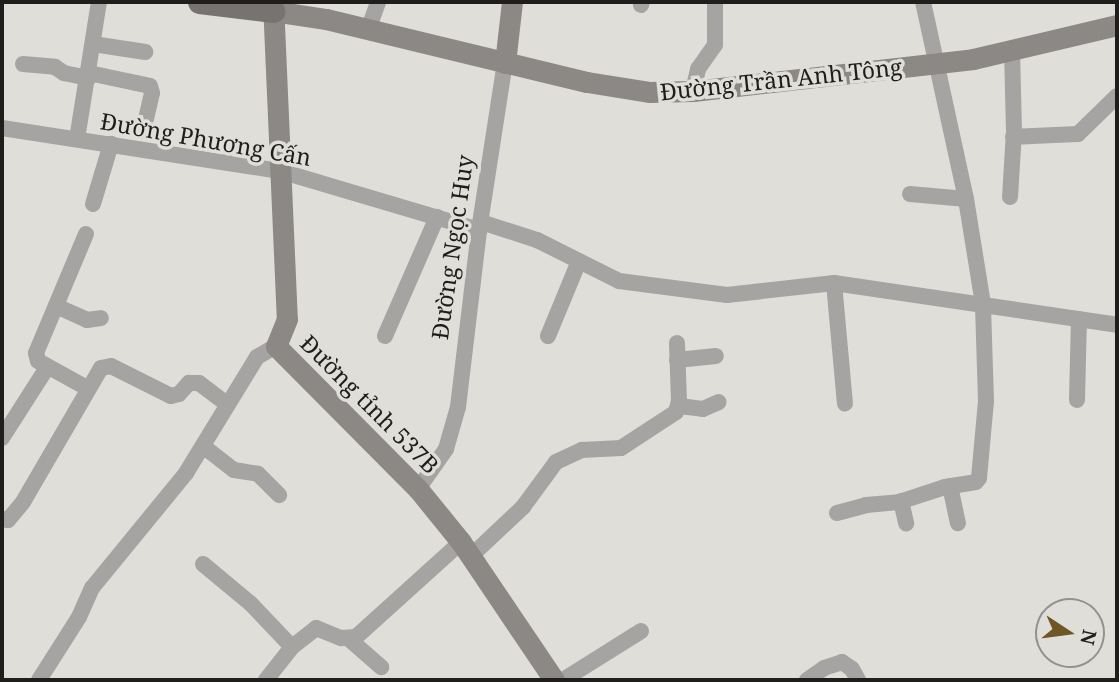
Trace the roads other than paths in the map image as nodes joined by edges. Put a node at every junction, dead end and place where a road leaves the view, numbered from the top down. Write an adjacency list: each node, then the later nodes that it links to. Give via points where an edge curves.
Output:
1 (99, 2): 10 (street)
2 (199, 2): 7 (main road, Đường Trần Anh Tông)
3 (378, 2): 9 (street)
4 (512, 2): 13 (main road, Đường Ngọc Huy)
5 (715, 2): 17 (street, via 715,45 698,69)
6 (923, 2): 14 (street)
7 (273, 6): 9 (main road, Đường Trần Anh Tông); 24 (main road, Đường tỉnh 537B)
8 (1117, 25): 12 (main road, Đường Trần Anh Tông)
9 (368, 30): 13 (main road, Đường Trần Anh Tông)
10 (93, 44): 11 (street); 16 (street)
11 (145, 52)
12 (1012, 52): 14 (main road, Đường Trần Anh Tông); 21 (street)
13 (505, 62): 17 (main road, Đường Trần Anh Tông, via 622,89); 30 (street, Đường Ngọc Huy)
14 (937, 63): 17 (main road, Đường Trần Anh Tông); 27 (street)
15 (23, 64): 16 (street)
16 (88, 75): 19 (street, via 150,86); 22 (street)
17 (692, 91)
18 (1117, 96): 21 (street, via 1078,134)
19 (146, 119)
20 (2, 128): 22 (street, Đường Phương Cấn)
21 (1013, 138): 26 (street)
22 (77, 139): 23 (street, Đường Phương Cấn)
23 (111, 144): 24 (street, Đường Phương Cấn); 28 (street)
24 (280, 171): 29 (street, Đường Phương Cấn); 42 (main road, Đường tỉnh 537B, via 287,319)
25 (910, 194): 27 (street)
26 (1010, 197)
27 (966, 199): 34 (street)
28 (93, 204)
29 (437, 217): 30 (street, Đường Phương Cấn); 39 (street)
30 (480, 226): 32 (street, Đường Phương Cấn, via 537,240); 55 (street, Đường Ngọc Huy, via 458,407 446,449)
31 (86, 234): 35 (street)
32 (579, 261): 33 (street, Đường Phương Cấn, via 620,281 727,295); 40 (street)
33 (834, 283): 34 (street, Đường Phương Cấn); 50 (street)
34 (983, 303): 37 (street, Đường Phương Cấn); 54 (street, via 986,401 979,478)
35 (56, 306): 36 (street, via 87,320); 45 (street, via 36,353)
36 (102, 318)
37 (1079, 320): 38 (street, Đường Phương Cấn); 47 (street)
38 (1117, 325)
39 (385, 336)
40 (548, 336)
41 (677, 343): 44 (street)
42 (275, 346): 49 (street, via 257,356); 55 (main road, Đường tỉnh 537B)
43 (716, 356): 44 (street)
44 (677, 360): 51 (street)
45 (48, 366): 46 (street); 52 (street)
46 (88, 388): 49 (street, via 101,368 109,366 167,396 179,394 189,383 199,383); 59 (street, via 29,493 9,520)
47 (1077, 400)
48 (719, 402): 51 (street, via 703,409)
49 (227, 404): 53 (street)
50 (845, 404)
51 (679, 406): 62 (street, via 621,448 582,450 556,462 516,514)
52 (2, 438)
53 (203, 446): 56 (street, via 234,470 258,474); 68 (street, via 92,588)
54 (950, 486): 57 (street); 61 (street)
55 (418, 489): 62 (main road, Đường tỉnh 537B)
56 (279, 495)
57 (901, 501): 58 (street); 60 (street)
58 (837, 513)
59 (2, 519)
60 (906, 523)
61 (958, 523)
62 (466, 550): 65 (street); 70 (main road, Đường tỉnh 537B)
63 (203, 564): 66 (street)
64 (641, 631): 71 (street)
65 (349, 639): 66 (street, via 316,628); 67 (street)
66 (292, 647): 69 (street)
67 (381, 667)
68 (39, 680)
69 (266, 680)
70 (554, 680)
71 (564, 680)
72 (807, 680): 73 (street, via 842,662)
73 (858, 680)

